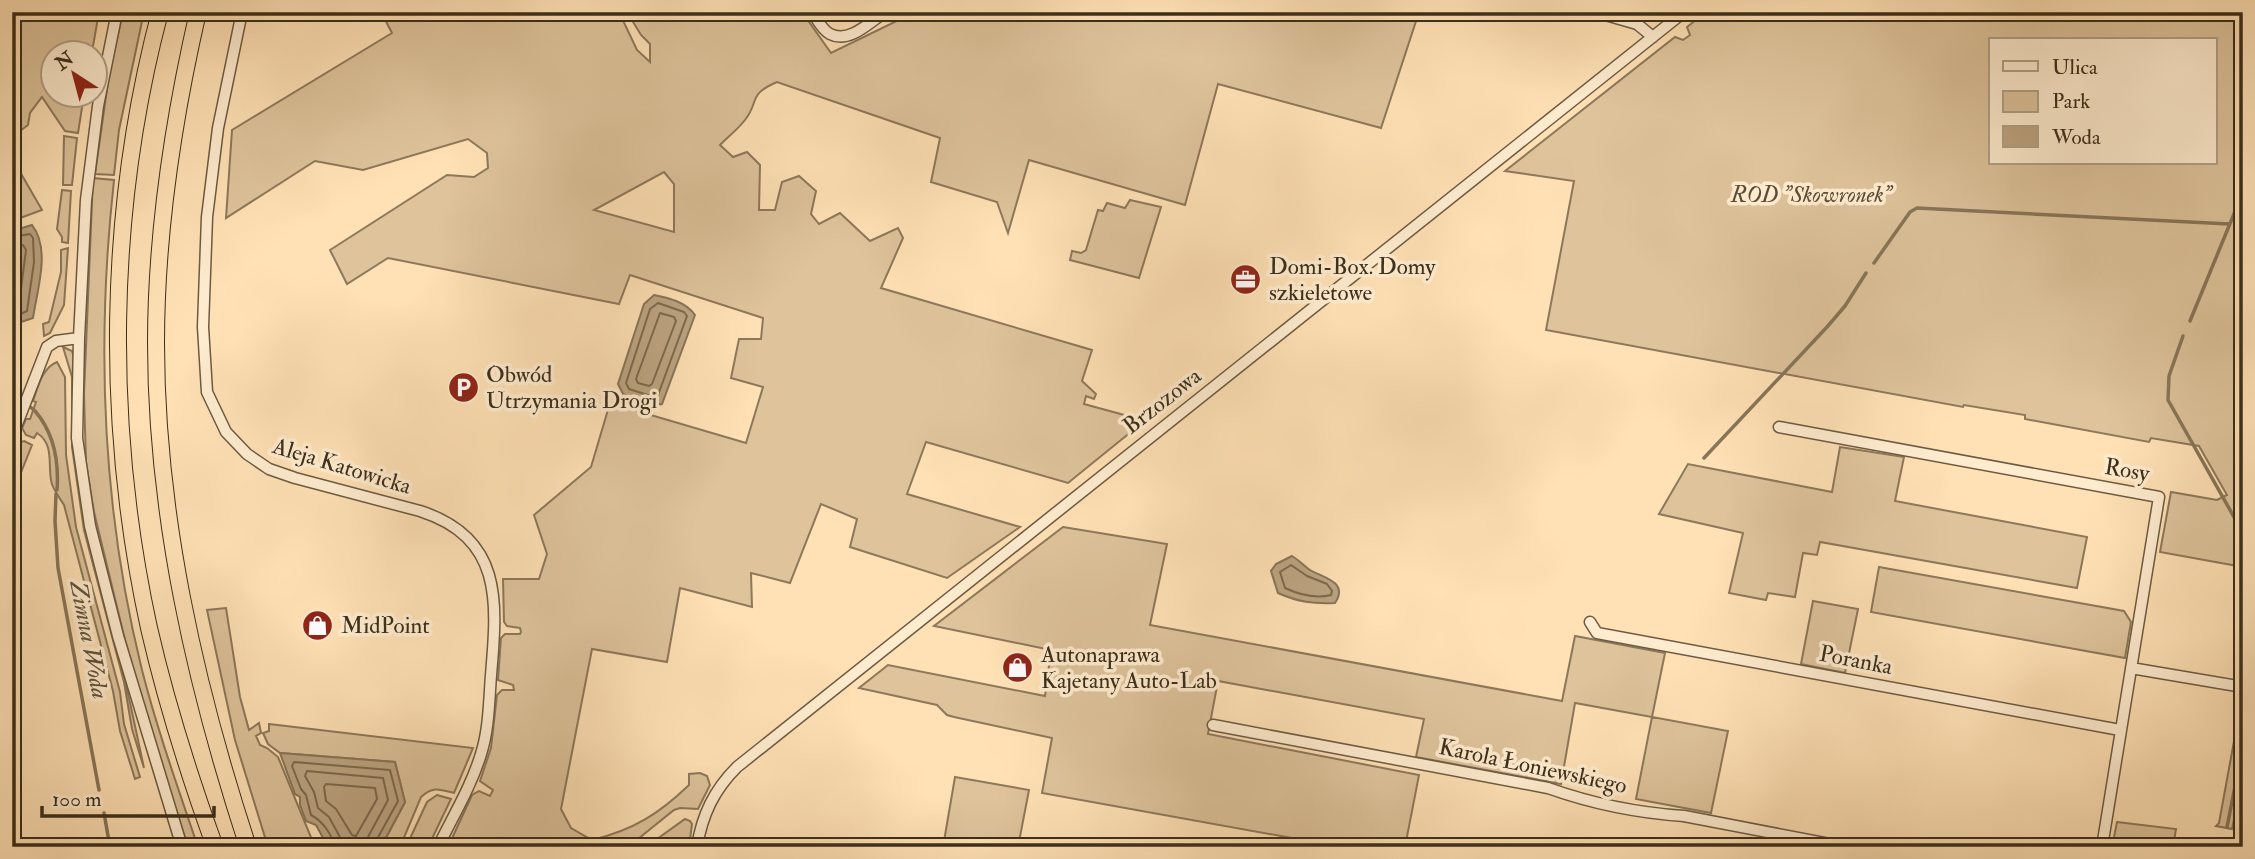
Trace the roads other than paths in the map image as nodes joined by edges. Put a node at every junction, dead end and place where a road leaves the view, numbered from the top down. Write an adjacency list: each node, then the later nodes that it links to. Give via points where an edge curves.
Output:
1 (117, 12): 10 (street, via 89,168)
2 (160, 12): 19 (highway, via 124,214 118,346 121,436 131,534 151,636 177,734)
3 (198, 12): 20 (highway, via 170,156 162,228 156,317 159,423 170,527 193,649)
4 (242, 12): 21 (street, Aleja Katowicka, via 218,128 207,217 203,327 207,392 226,432 254,460 281,474 442,520 472,545 486,568 496,617 485,740 477,768)
5 (812, 12): 6 (street, via 832,36 851,35)
6 (885, 12)
7 (1595, 12): 9 (street, via 1637,24)
8 (1684, 12): 9 (street, Brzozowa)
9 (1653, 37): 22 (street, Brzozowa, via 737,767 713,796)
10 (79, 338): 12 (street, via 47,346); 18 (street, via 77,438 90,526)
11 (1779, 427): 14 (street, Rosy, via 2160,497)
12 (12, 437)
13 (1590, 622): 17 (street, Poranka, via 1597,633)
14 (2131, 668): 15 (street); 17 (street, Rosy)
15 (2243, 687)
16 (1213, 725): 23 (street, Karola Łoniewskiego)
17 (2120, 730): 24 (street, Rosy)
18 (182, 847)
19 (215, 847)
20 (248, 847)
21 (438, 847)
22 (697, 847)
23 (1845, 847)
24 (2102, 847)

